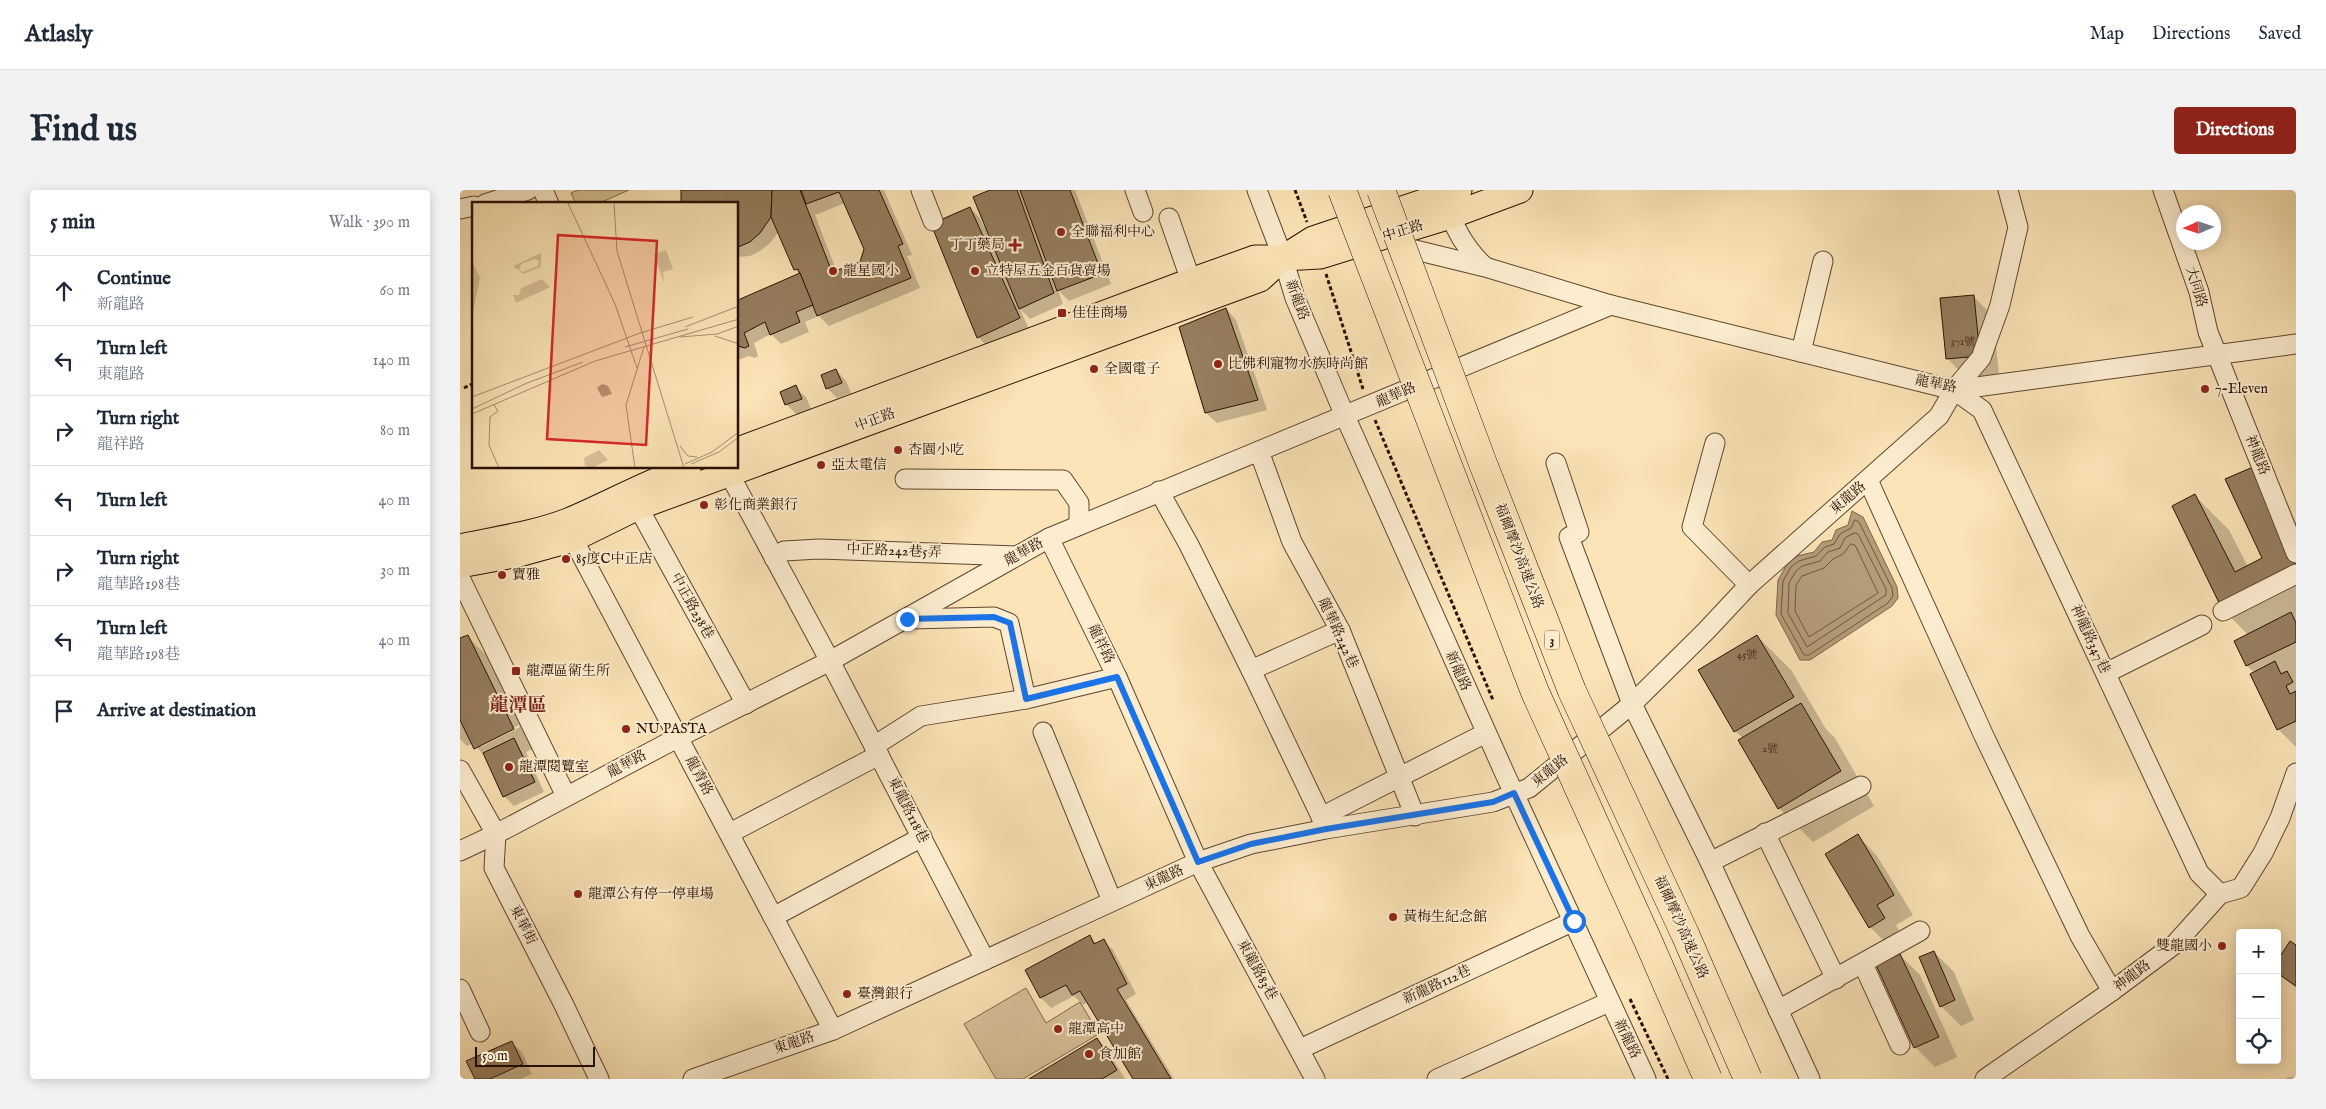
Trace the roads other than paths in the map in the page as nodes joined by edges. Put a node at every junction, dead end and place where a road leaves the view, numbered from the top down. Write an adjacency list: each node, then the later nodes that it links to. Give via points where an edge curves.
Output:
1 (543, 190): 12 (street)
2 (921, 190): 16 (street)
3 (1135, 190): 13 (street)
4 (1257, 190): 17 (street, 新龍路)
5 (1342, 190): 102 (highway, bridge, via 1535,692)
6 (1520, 190): 10 (main road, 中正路)
7 (2163, 190): 25 (street, 大同路, via 2199,292)
8 (2012, 191): 26 (street, 東龍路, via 2018,226 2000,305 1981,358)
9 (526, 195): 11 (street)
10 (1451, 201): 14 (main road, 中正路); 19 (street, via 1470,252)
11 (494, 202)
12 (548, 202)
13 (1143, 212)
14 (1385, 213): 17 (main road, 中正路, via 1313,239); 19 (street, 龍華路, via 1403,247); 103 (highway, 福爾摩沙高速公路 / 3, bridge, via 1572,691 1685,934)
15 (1169, 218): 20 (street)
16 (933, 221)
17 (1283, 258): 20 (main road, 中正路, via 1254,258); 22 (main road, 中正路, via 1260,279); 27 (street, 新龍路, via 1295,298)
18 (1823, 261): 24 (street)
19 (1485, 267): 21 (street, 龍華路)
20 (1191, 280): 22 (main road, 中正路)
21 (1611, 305): 24 (street, 龍華路); 27 (street, 龍華路)
22 (1106, 324): 29 (main road, 中正路); 32 (main road, 中正路)
23 (2296, 344): 25 (street, 龍華路)
24 (1800, 352): 26 (street, 龍華路)
25 (2217, 356): 26 (street, 龍華路); 44 (street, 神龍路)
26 (1954, 390): 37 (street, 東龍路, via 1939,416); 57 (street, 神龍路347巷, via 1982,410)
27 (1345, 416): 30 (street, 龍華路); 63 (street, 新龍路)
28 (1715, 442): 50 (street, via 1692,527)
29 (739, 450)
30 (1259, 451): 38 (street, 龍華路); 54 (street, 龍華路242巷, via 1292,542)
31 (1556, 463): 61 (street, via 1579,532 1569,537)
32 (739, 467)
33 (686, 469): 35 (main road, 中正路)
34 (728, 471): 35 (main road, 中正路); 46 (street, 東龍路118巷)
35 (665, 479): 39 (main road, 中正路); 41 (main road, 中正路)
36 (905, 479): 40 (street, via 1063,480 1079,503)
37 (1868, 480): 50 (street, 東龍路); 90 (street, via 1993,754 2080,936)
38 (1159, 492): 40 (street, 龍華路); 56 (street)
39 (638, 507): 41 (main road, 中正路); 60 (street, 中正路238巷)
40 (1079, 524): 42 (street, 龍華路)
41 (570, 530): 43 (main road, 中正路); 47 (main road, 中正路, via 519,554); 64 (street, 龍青路)
42 (1049, 538): 45 (street, 龍華路); 58 (street, 龍祥路)
43 (460, 547)
44 (2296, 553)
45 (1017, 556): 46 (street, 中正路242巷5弄, via 819,549 784,551); 52 (street, 龍華路)
46 (774, 558): 55 (street, 東龍路118巷)
47 (460, 565)
48 (2296, 574): 51 (street)
49 (460, 578): 71 (street)
50 (1749, 585): 61 (street, 東龍路)
51 (2223, 611)
52 (907, 619): 55 (street, 龍華路); 59 (street, via 994,617 1010,623)
53 (2202, 625): 57 (street)
54 (1340, 630): 56 (street); 68 (street, 龍華路242巷)
55 (830, 661): 60 (street, 龍華路); 65 (street, 東龍路118巷)
56 (1251, 670): 73 (street)
57 (2106, 673): 81 (street, 神龍路347巷, via 2199,873)
58 (1117, 677): 59 (street); 79 (street, 龍祥路)
59 (1026, 699): 65 (street, via 921,716)
60 (746, 704): 64 (street, 龍華路)
61 (1632, 704): 70 (street, 東龍路, via 1530,788); 80 (street)
62 (1042, 732): 82 (street)
63 (1486, 733): 68 (street); 70 (street, 新龍路)
64 (679, 737): 71 (street, 龍華路); 74 (street, 龍青路)
65 (877, 750): 74 (street); 77 (street, 東龍路118巷)
66 (460, 770): 76 (street)
67 (2296, 773): 81 (street, 神龍路, via 2263,853 2241,888)
68 (1399, 776): 72 (street, 龍華路242巷); 73 (street)
69 (1861, 786): 75 (street)
70 (1514, 793): 72 (street, 東龍路, via 1493,802); 84 (street, 新龍路)
71 (566, 796): 76 (street, 龍華路)
72 (1415, 816): 73 (street, 東龍路)
73 (1324, 823): 79 (street, 東龍路)
74 (730, 833): 83 (street, 龍青路)
75 (1765, 833): 80 (street); 88 (street)
76 (496, 834): 78 (street, 龍華路); 97 (street, 東華街, via 494,868)
77 (922, 837): 83 (street); 86 (street, 東龍路118巷)
78 (460, 851)
79 (1198, 862): 82 (street, 東龍路); 96 (street, 東龍路83巷)
80 (1710, 862): 92 (street)
81 (2220, 894): 90 (street, 神龍路, via 2175,944)
82 (1112, 901): 86 (street, 東龍路)
83 (774, 917): 93 (street, 龍青路)
84 (1574, 921): 91 (street, 新龍路); 96 (street, 新龍路112巷)
85 (1920, 930): 87 (street)
86 (985, 960): 93 (street, 東龍路)
87 (1863, 964): 88 (street); 95 (street)
88 (1836, 978): 92 (street)
89 (460, 989): 94 (street)
90 (2112, 992): 105 (street, 神龍路)
91 (1609, 1002): 100 (street); 101 (street, 新龍路)
92 (1778, 1010): 104 (street)
93 (833, 1030): 98 (street, 東龍路)
94 (480, 1032)
95 (1900, 1045)
96 (1300, 1049): 99 (street, 東龍路83巷)
97 (599, 1079)
98 (693, 1079)
99 (1315, 1079)
100 (1437, 1079)
101 (1646, 1079)
102 (1708, 1079)
103 (1748, 1079)
104 (1810, 1079)
105 (1985, 1079)

